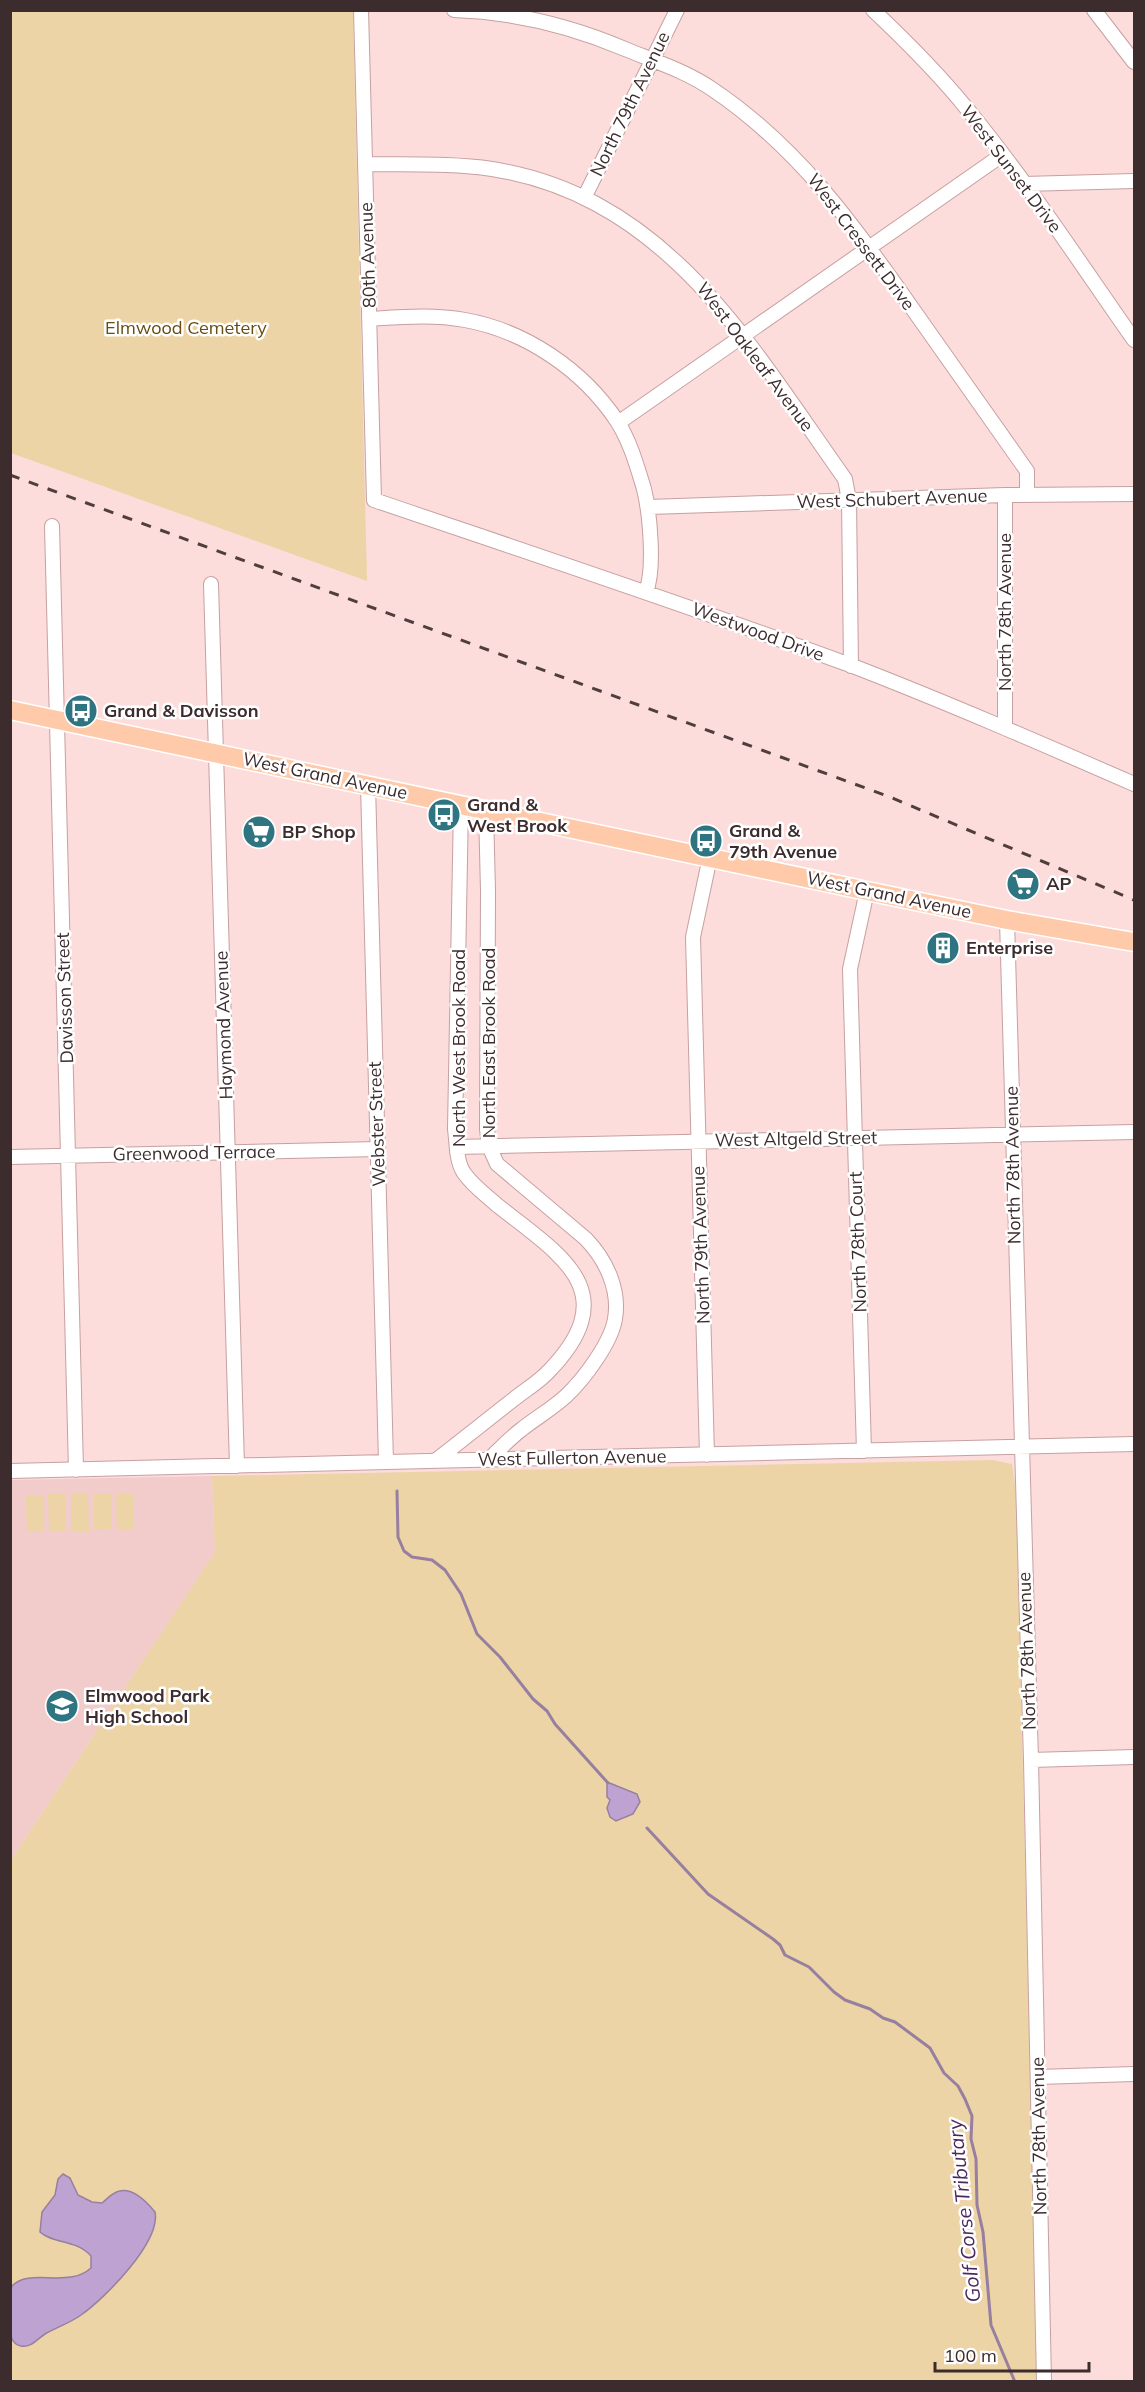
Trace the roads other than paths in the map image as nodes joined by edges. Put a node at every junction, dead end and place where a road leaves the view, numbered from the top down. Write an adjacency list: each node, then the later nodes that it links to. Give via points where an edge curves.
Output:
1 (371, 10): 5 (street)
2 (454, 10): 7 (street, West Cressett Drive, via 558,25)
3 (677, 10): 7 (street, North 79th Avenue)
4 (1094, 10): 8 (street)
5 (361, 11): 10 (street, 80th Avenue)
6 (874, 11): 9 (street, West Sunset Drive, via 933,69)
7 (653, 60): 13 (street, North 79th Avenue); 14 (street, West Cressett Drive, via 709,87 741,109 819,182)
8 (1134, 62)
9 (1002, 155): 12 (street, West Sunset Drive); 14 (street)
10 (365, 164): 13 (street, West Oakleaf Avenue, via 434,164 492,170); 15 (street, 80th Avenue)
11 (1134, 181): 12 (street)
12 (1024, 184): 17 (street, West Sunset Drive)
13 (584, 198): 16 (street, West Oakleaf Avenue, via 640,231 674,258)
14 (869, 247): 16 (street); 21 (street, West Cressett Drive, via 1027,471)
15 (369, 319): 18 (street, via 451,318 511,334 571,370); 22 (street, 80th Avenue)
16 (743, 336): 18 (street); 23 (street, West Oakleaf Avenue, via 845,479)
17 (1134, 340)
18 (618, 423): 24 (street, via 636,462)
19 (1134, 494): 21 (street, West Schubert Avenue)
20 (1005, 495): 21 (street, West Schubert Avenue); 23 (street, West Schubert Avenue); 31 (street, North 78th Avenue)
21 (1027, 495)
22 (374, 500): 27 (street, Westwood Drive)
23 (849, 500): 24 (street, West Schubert Avenue); 28 (street)
24 (649, 507): 27 (street, via 651,580)
25 (52, 526): 30 (street, Davisson Street)
26 (211, 584): 32 (street, Haymond Avenue)
27 (646, 592): 28 (street, Westwood Drive)
28 (851, 666): 31 (street, Westwood Drive)
29 (10, 710): 30 (main road, West Grand Avenue)
30 (58, 720): 32 (main road, West Grand Avenue); 49 (street, Davisson Street)
31 (1005, 728): 33 (street, Westwood Drive)
32 (217, 753): 34 (main road, West Grand Avenue); 48 (street, Haymond Avenue)
33 (1134, 784)
34 (368, 785): 35 (main road, West Grand Avenue); 47 (street, Webster Street)
35 (461, 805): 36 (main road, West Grand Avenue); 46 (street, North West Brook Road)
36 (486, 810): 37 (main road, West Grand Avenue); 45 (street, North East Brook Road)
37 (710, 857): 38 (main road, West Grand Avenue); 44 (street, North 79th Avenue, via 693,937)
38 (867, 891): 39 (main road, West Grand Avenue); 43 (street, North 78th Court, via 850,969)
39 (1007, 920): 40 (main road, West Grand Avenue); 42 (street, North 78th Avenue)
40 (1134, 942)
41 (1134, 1132): 42 (street, West Altgeld Street)
42 (1013, 1135): 43 (street, West Altgeld Street); 52 (street, North 78th Avenue)
43 (855, 1138): 44 (street, West Altgeld Street); 53 (street, North 78th Court)
44 (699, 1142): 45 (street, West Altgeld Street); 54 (street, North 79th Avenue)
45 (489, 1146): 46 (street, West Altgeld Street); 55 (street, North East Brook Road, via 497,1164 600,1253 613,1287 615,1319 607,1340 581,1380)
46 (457, 1147): 56 (street, North West Brook Road, via 464,1173 478,1189 559,1255 574,1272 583,1293 585,1313 578,1331 548,1372)
47 (378, 1149): 48 (street, Greenwood Terrace); 57 (street, Webster Street)
48 (228, 1152): 49 (street, Greenwood Terrace); 58 (street, Haymond Avenue)
49 (69, 1156): 50 (street, Greenwood Terrace); 59 (street, Davisson Street)
50 (10, 1157)
51 (1134, 1444): 52 (street, West Fullerton Avenue)
52 (1021, 1447): 53 (street, West Fullerton Avenue); 62 (street, North 78th Avenue)
53 (864, 1451): 54 (street, West Fullerton Avenue)
54 (707, 1455): 55 (street, West Fullerton Avenue)
55 (488, 1460): 56 (street, West Fullerton Avenue)
56 (435, 1461): 57 (street, West Fullerton Avenue)
57 (386, 1462): 58 (street, West Fullerton Avenue)
58 (237, 1466): 59 (street, West Fullerton Avenue)
59 (76, 1470): 60 (street, West Fullerton Avenue)
60 (10, 1472)
61 (1134, 1757): 62 (street)
62 (1031, 1760): 64 (street, North 78th Avenue)
63 (1134, 2074): 64 (street)
64 (1038, 2077): 65 (street, North 78th Avenue)
65 (1044, 2382)

